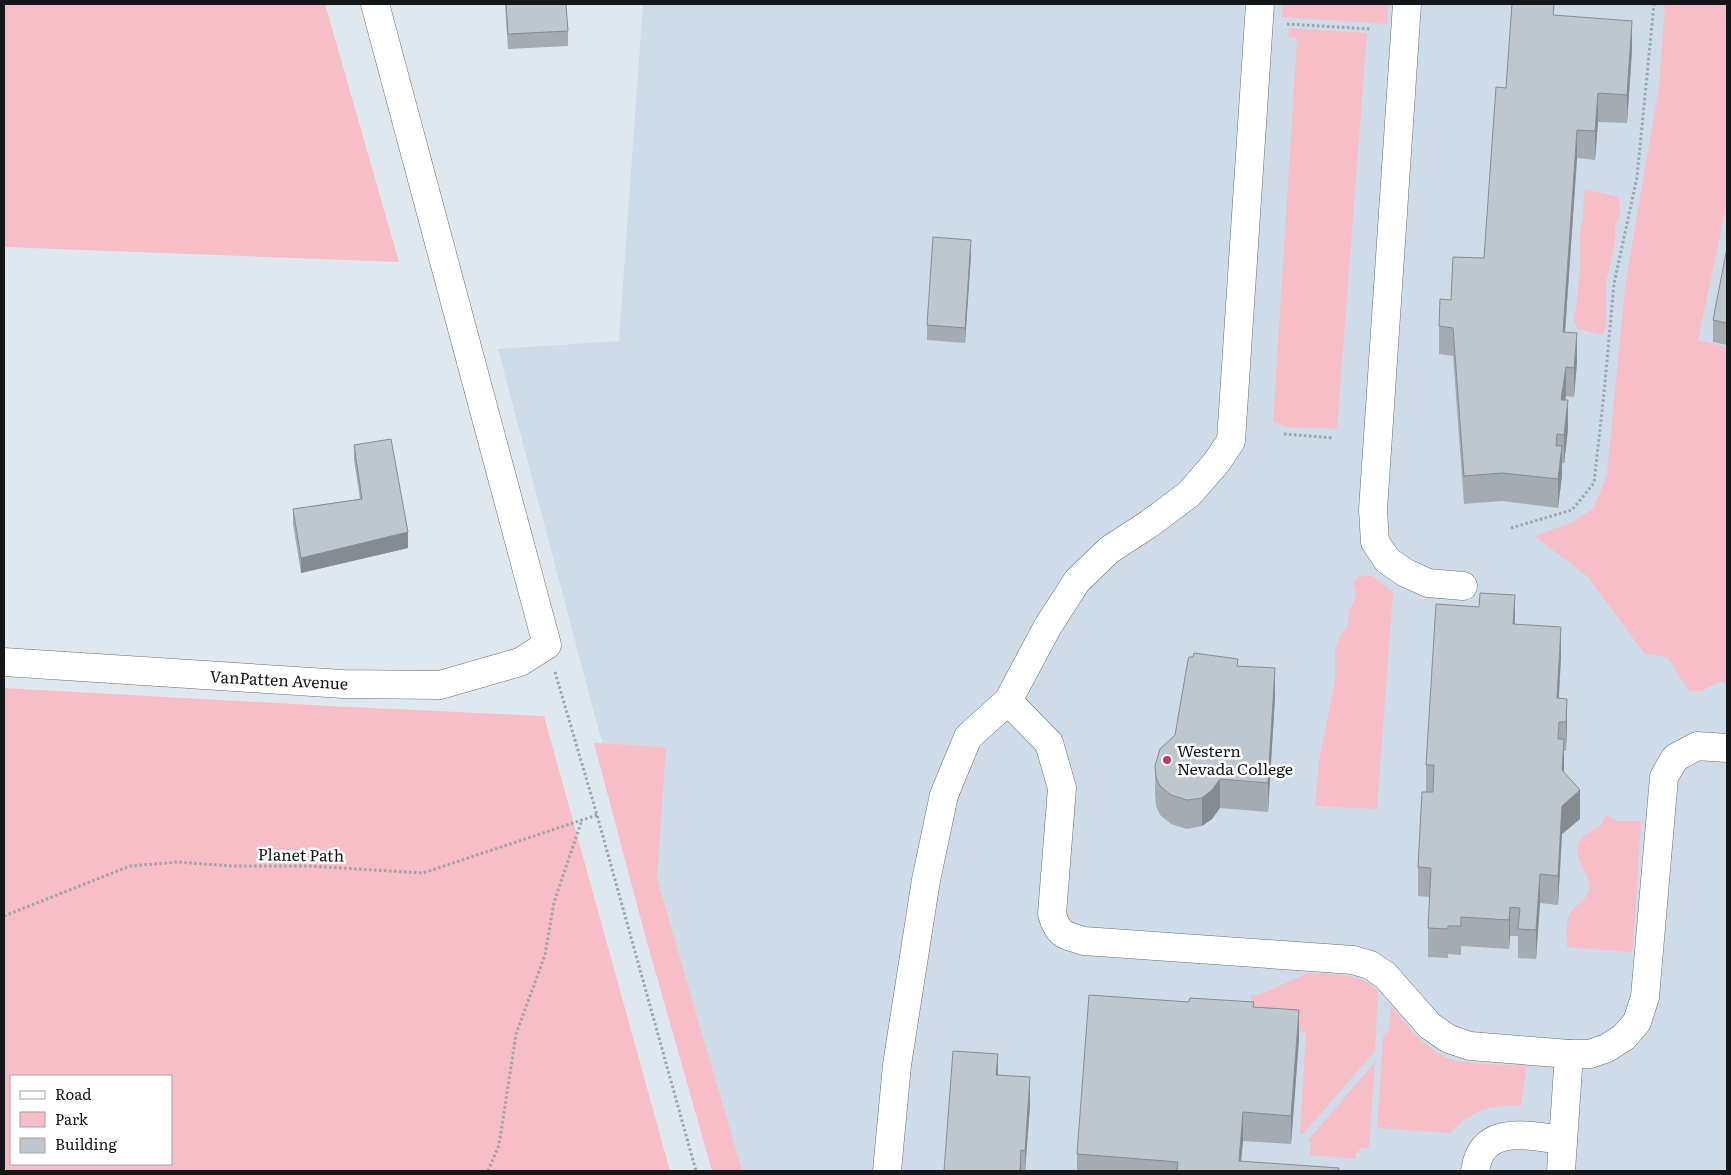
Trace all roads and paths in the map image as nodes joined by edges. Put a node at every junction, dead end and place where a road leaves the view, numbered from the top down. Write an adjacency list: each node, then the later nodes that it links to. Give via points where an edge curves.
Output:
1 (375, 4): 11 (street)
2 (1260, 4): 13 (street, via 1231,441 1189,494 1110,550 1077,581 1048,626)
3 (1407, 4): 10 (street, via 1373,510 1375,542 1388,562 1406,573 1428,583)
4 (1654, 4): 9 (path, via 1637,177 1614,284 1594,483 1572,510)
5 (1287, 24): 6 (path)
6 (1370, 29)
7 (1284, 434): 8 (path)
8 (1333, 438)
9 (1511, 528)
10 (1463, 586)
11 (547, 645): 12 (street, VanPatten Avenue, via 520,662 440,685 343,684); 15 (path)
12 (4, 662)
13 (1008, 701): 18 (street, via 1049,744 1062,788 1052,914 1056,928 1065,936 1084,941 1353,960 1385,975 1430,1026 1449,1040 1470,1046); 22 (street, via 968,737 944,795 926,880 897,1065)
14 (1727, 748): 18 (street, via 1697,746 1675,758 1664,777 1645,997 1637,1022 1624,1037 1607,1048 1590,1054)
15 (597, 816): 16 (path, Planet Path); 21 (path)
16 (582, 820): 17 (path, Planet Path, via 423,873 178,862 130,866); 20 (path, via 554,902 545,955 516,1034 500,1145)
17 (4, 916)
18 (1569, 1054): 19 (street)
19 (1563, 1140): 23 (street, via 1516,1134 1497,1138 1484,1146); 24 (street)
20 (488, 1171)
21 (696, 1171)
22 (887, 1171)
23 (1475, 1171)
24 (1561, 1171)

